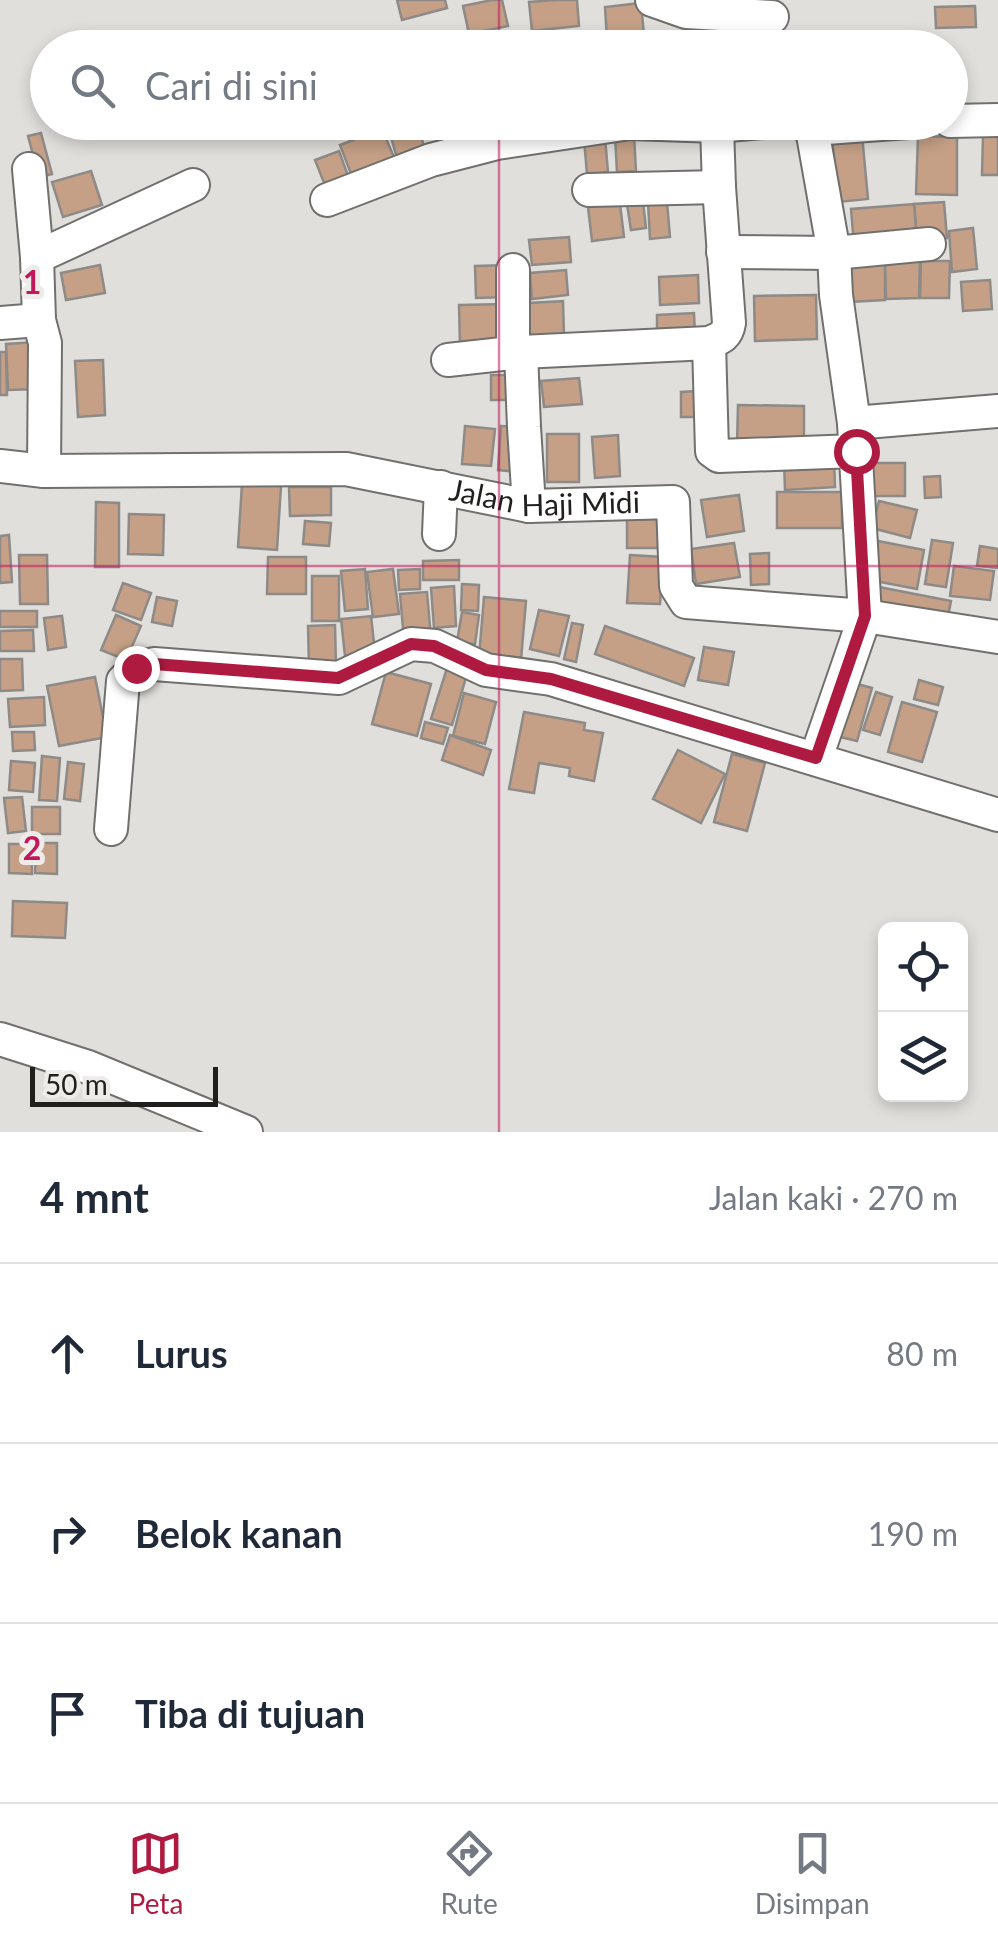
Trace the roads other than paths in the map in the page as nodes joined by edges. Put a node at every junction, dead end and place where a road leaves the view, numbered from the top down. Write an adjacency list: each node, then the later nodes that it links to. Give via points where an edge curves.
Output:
1 (652, 0): 2 (street, via 686,12)
2 (776, 22)
3 (998, 119): 4 (street)
4 (968, 120)
5 (517, 140): 12 (street, via 431,160)
6 (717, 140): 10 (street)
7 (809, 140): 15 (street)
8 (29, 170): 16 (street)
9 (193, 185): 16 (street)
10 (718, 187): 11 (street); 14 (street)
11 (589, 190)
12 (327, 200)
13 (929, 244): 15 (street)
14 (723, 252): 15 (street); 20 (street, via 730,322 728,332)
15 (834, 253): 24 (street)
16 (38, 257): 18 (street)
17 (513, 270): 21 (street)
18 (39, 320): 19 (street); 26 (street, via 45,344)
19 (0, 323)
20 (709, 343): 21 (street); 24 (street, via 712,451 719,456)
21 (517, 352): 22 (street); 28 (street)
22 (448, 360)
23 (998, 411): 24 (street)
24 (855, 437): 30 (street)
25 (0, 466): 26 (street, Jalan Haji Midi)
26 (44, 471): 27 (street, Jalan Haji Midi, via 346,469)
27 (441, 487): 28 (street, Jalan Haji Midi); 29 (street)
28 (529, 506): 30 (street, Jalan Haji Midi, via 672,502 676,586 686,602)
29 (439, 534)
30 (865, 616): 31 (street, Jalan Haji Midi); 32 (street)
31 (998, 637)
32 (816, 758): 33 (street); 34 (street, via 551,679 486,670 434,646 411,644 338,678 154,664 136,668 124,681)
33 (998, 814)
34 (111, 829)
35 (0, 1039): 36 (street)
36 (246, 1132)

